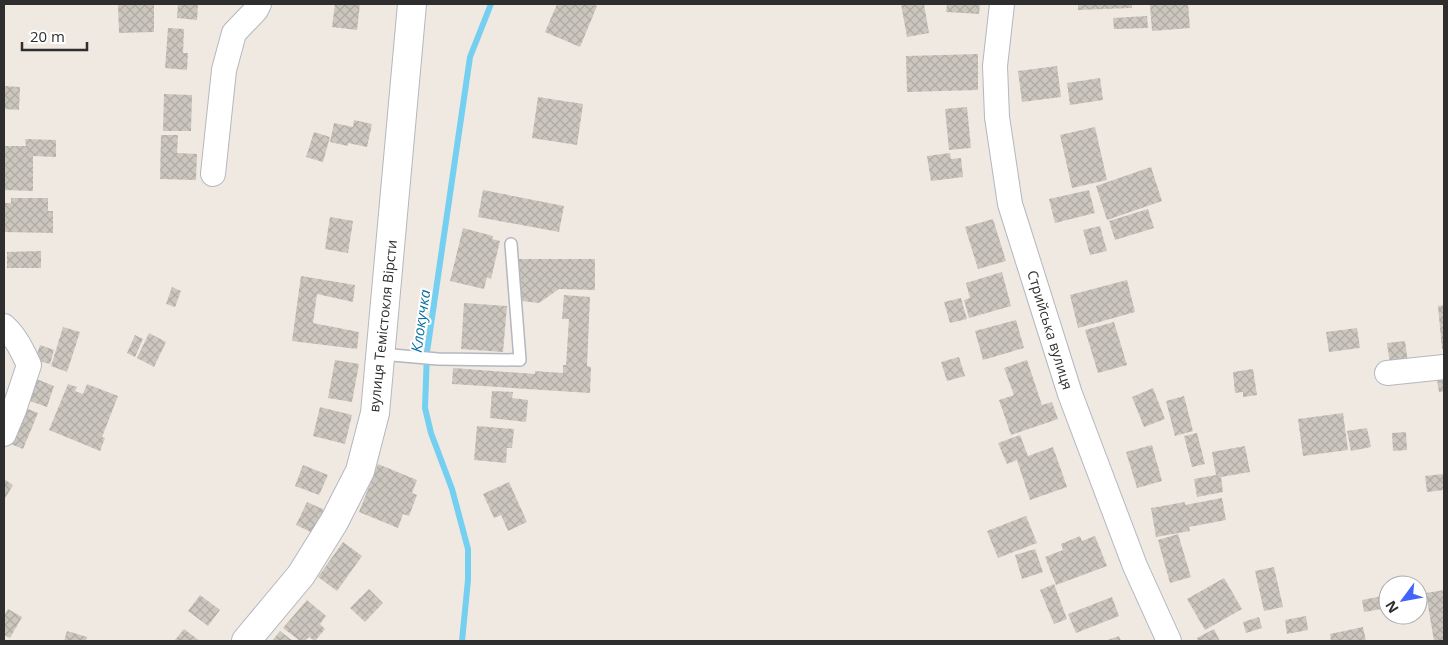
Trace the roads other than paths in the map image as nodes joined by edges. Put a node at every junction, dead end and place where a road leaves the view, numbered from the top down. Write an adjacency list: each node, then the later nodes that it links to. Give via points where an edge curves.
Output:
1 (259, 4): 4 (street, via 234,33 224,70)
2 (412, 4): 7 (street, вулиця Темістокля Вірсти)
3 (1002, 4): 12 (street, Стрийська вулиця, via 995,66 997,117 1010,204 1070,394 1135,566)
4 (213, 174)
5 (511, 244): 7 (lane, via 520,360 438,359)
6 (4, 326): 10 (street, via 12,333 29,365)
7 (381, 354): 11 (street, вулиця Темістокля Вірсти, via 376,413 360,471 334,522 301,575)
8 (1444, 367): 9 (street)
9 (1387, 373)
10 (4, 434)
11 (246, 641)
12 (1169, 641)

